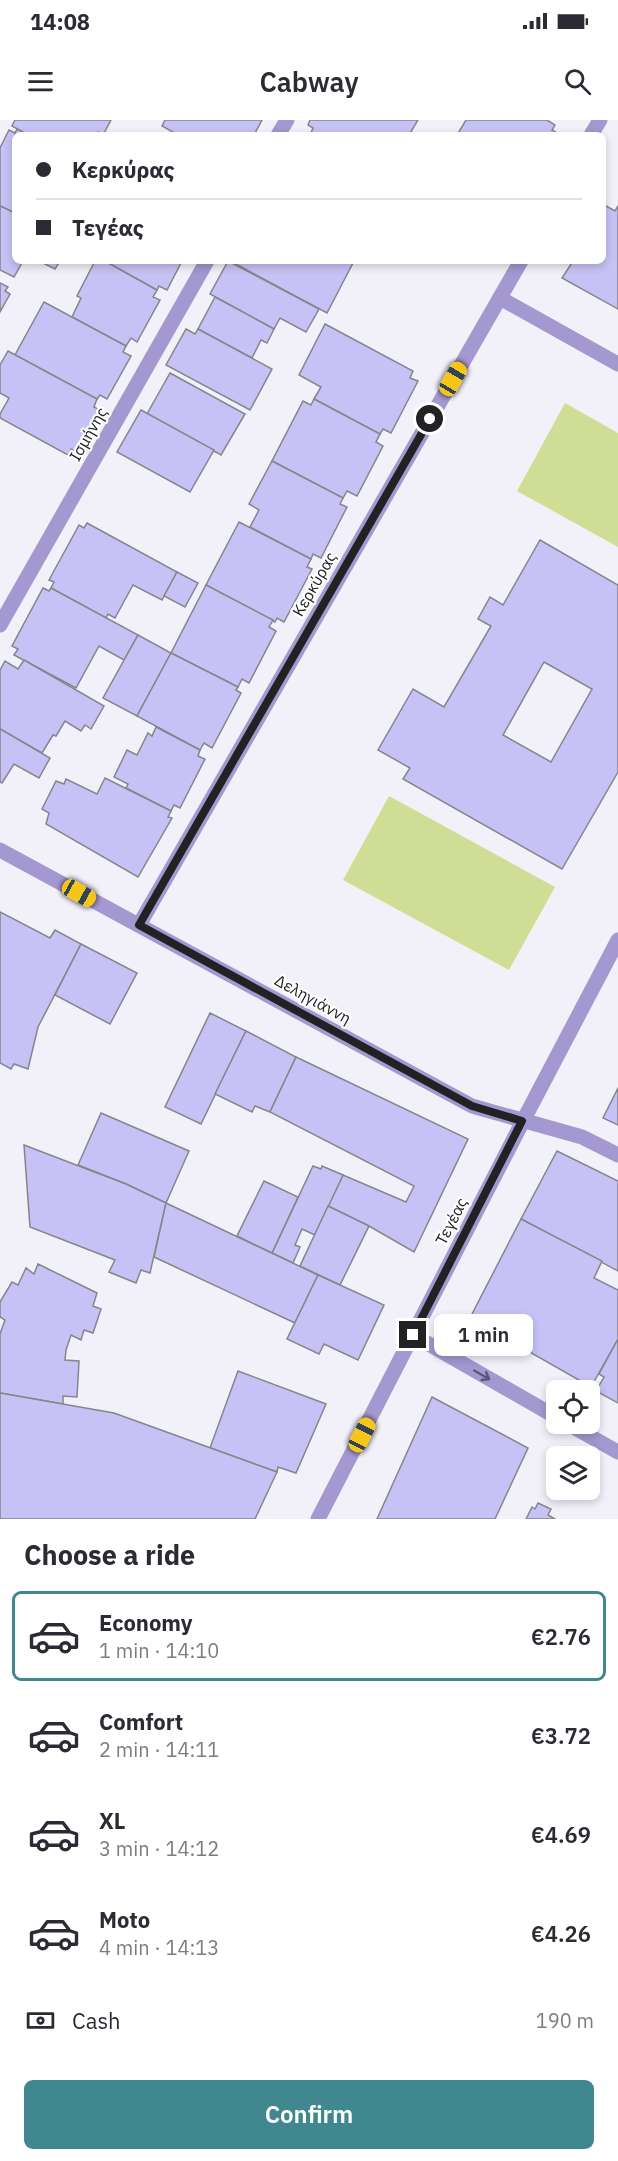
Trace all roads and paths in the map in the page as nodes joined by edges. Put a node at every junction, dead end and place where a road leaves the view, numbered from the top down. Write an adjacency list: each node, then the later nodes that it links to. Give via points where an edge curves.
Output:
1 (205, 264): 5 (street, Ισμήνης)
2 (519, 264): 3 (street, Κερκύρας)
3 (500, 298): 4 (street); 7 (street, Κερκύρας)
4 (618, 364)
5 (0, 625)
6 (0, 850): 7 (street, Δεληγιάννη)
7 (139, 925): 9 (street, Δεληγιάννη, via 472,1106)
8 (618, 940): 9 (street, Τεγέας)
9 (522, 1121): 10 (street, Δεληγιάννη, via 582,1137); 11 (street, Τεγέας)
10 (618, 1155)
11 (413, 1335): 12 (street, one-way to 12); 15 (street, Τεγέας)
12 (546, 1411)
13 (586, 1434): 14 (street)
14 (618, 1452)
15 (318, 1519)

